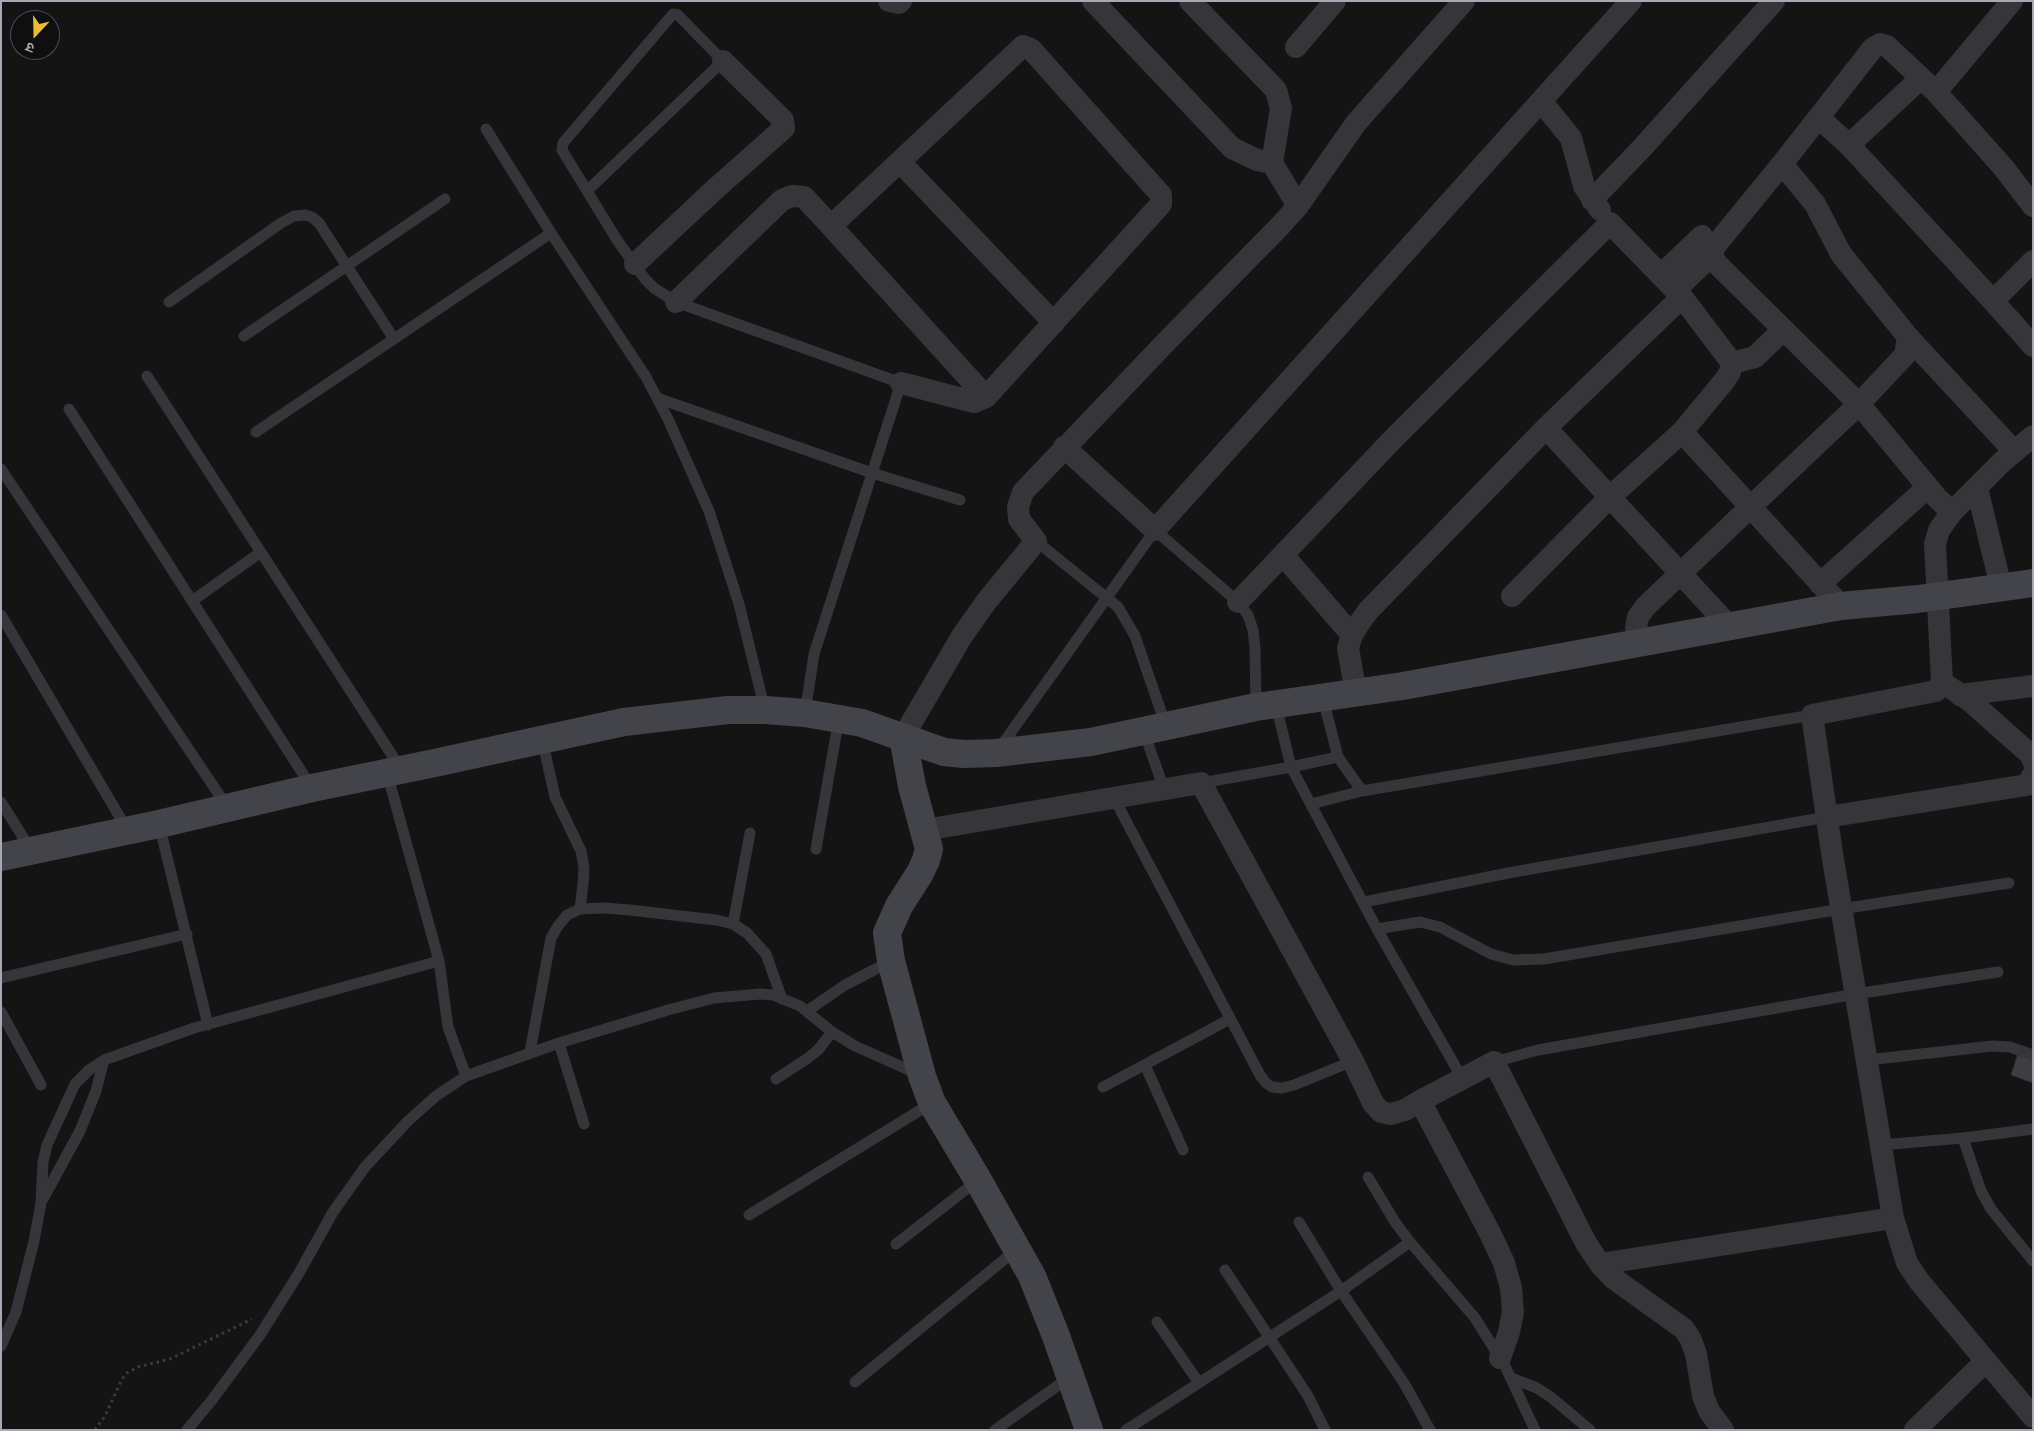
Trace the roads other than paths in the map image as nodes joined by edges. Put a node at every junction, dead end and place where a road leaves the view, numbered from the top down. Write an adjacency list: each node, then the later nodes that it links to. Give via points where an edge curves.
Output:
1 (889, 1): 2 (street)
2 (901, 1)
3 (1093, 1): 18 (street, via 1232,148)
4 (1335, 1): 10 (street)
5 (1464, 1): 23 (street, via 1356,123)
6 (1631, 1): 13 (street)
7 (1774, 1): 22 (street)
8 (2012, 1): 12 (street)
9 (1198, 4): 18 (street, via 1276,90 1282,108)
10 (1296, 48)
11 (723, 61): 20 (lane); 20 (lane, via 678,15 673,14 563,143 562,150); 30 (street, via 784,120 784,128)
12 (1928, 85): 14 (street, via 1887,46 1880,44 1873,48); 16 (street); 24 (street, via 2003,167)
13 (1541, 101): 22 (street, via 1571,138 1584,186); 63 (street)
14 (1819, 118): 16 (street); 19 (street)
15 (486, 129): 27 (lane)
16 (1849, 145): 33 (street)
17 (900, 162): 26 (street); 36 (street); 36 (street, via 1023,46 1031,49 1161,195 1161,204)
18 (1272, 163): 23 (street)
19 (1782, 164): 28 (street, via 1715,246); 39 (street, via 1815,204 1841,254)
20 (587, 191): 30 (lane)
21 (445, 199): 31 (lane)
22 (1592, 200): 25 (street)
23 (1298, 206): 53 (street)
24 (2033, 206)
25 (1610, 223): 32 (street); 66 (street, via 1394,438)
26 (831, 226): 35 (street, via 804,197 792,196 782,200); 45 (street)
27 (551, 233): 40 (lane); 46 (lane)
28 (1707, 245): 32 (street); 37 (street, via 1716,263)
29 (2033, 261): 33 (street)
30 (635, 264): 35 (lane, via 654,288)
31 (345, 266): 34 (lane, via 319,223 305,215 294,216); 38 (lane); 40 (lane)
32 (1673, 287): 42 (street); 49 (street)
33 (1993, 301): 41 (street)
34 (169, 302)
35 (676, 302): 44 (lane)
36 (1054, 323): 45 (street)
37 (1783, 330): 42 (street, via 1755,357); 47 (street)
38 (244, 336)
39 (1908, 337): 47 (street, via 1905,355); 54 (street)
40 (394, 339): 50 (lane)
41 (2033, 346)
42 (1732, 363): 51 (street, via 1725,380)
43 (146, 376): 65 (lane)
44 (901, 383): 45 (street, via 974,402); 56 (lane)
45 (986, 397)
46 (657, 398): 56 (lane); 86 (lane, via 709,511 739,604)
47 (1859, 404): 57 (street); 61 (street)
48 (68, 410): 74 (lane)
49 (1546, 428): 59 (street); 79 (street, via 1368,611)
50 (256, 432)
51 (1682, 432): 59 (street); 61 (street)
52 (2033, 436): 54 (street)
53 (1064, 447): 63 (street); 64 (street, via 1023,492 1018,507 1019,519)
54 (2014, 452): 58 (street)
55 (1, 469): 106 (lane)
56 (872, 473): 60 (lane); 87 (lane, via 814,654)
57 (1928, 487): 62 (street); 69 (street)
58 (1977, 488): 62 (street); 70 (street)
59 (1611, 496): 67 (street); 72 (street)
60 (960, 500)
61 (1750, 506): 67 (street); 69 (street)
62 (1952, 512): 73 (street, via 1939,530 1935,544)
63 (1155, 530): 71 (lane); 75 (lane)
64 (1036, 541): 71 (lane); 91 (street, via 962,636)
65 (261, 552): 74 (lane); 97 (lane)
66 (1283, 555): 75 (street); 79 (street)
67 (1680, 571): 78 (street); 80 (street, via 1638,617)
68 (2033, 583): 70 (street)
69 (1820, 584): 76 (street)
70 (2001, 587): 73 (street)
71 (1107, 596): 90 (lane, via 1118,607 1134,636); 93 (lane)
72 (1512, 596)
73 (1938, 596): 76 (street); 82 (street)
74 (192, 601): 100 (lane)
75 (1238, 602): 85 (lane, via 1248,615 1253,630)
76 (1840, 606): 78 (street)
77 (1, 616): 110 (lane)
78 (1730, 627): 80 (street)
79 (1352, 635): 83 (street, via 1348,648)
80 (1638, 644): 83 (street)
81 (2033, 686): 82 (street)
82 (1951, 688): 88 (street); 95 (street)
83 (1356, 694): 84 (street)
84 (1323, 699): 85 (street); 94 (lane)
85 (1266, 706): 90 (street); 96 (lane)
86 (765, 710): 87 (street); 92 (street, via 728,710 624,722)
87 (805, 713): 89 (street)
88 (1812, 715): 102 (lane); 107 (street)
89 (839, 718): 91 (street, via 862,722); 112 (lane)
90 (1155, 729): 93 (street, via 1090,742); 101 (lane)
91 (903, 737): 93 (street, via 944,752); 109 (street, via 912,786)
92 (542, 739): 97 (street); 117 (lane, via 555,797 581,851 584,884)
93 (996, 753)
94 (1338, 757): 96 (lane); 102 (lane)
95 (2033, 761)
96 (1291, 766): 99 (lane); 105 (lane)
97 (395, 772): 100 (street); 122 (lane)
98 (2031, 782): 107 (street)
99 (1201, 783): 101 (street); 138 (street)
100 (312, 788): 106 (street)
101 (1164, 790): 103 (street)
102 (1362, 791): 105 (lane)
103 (1114, 798): 109 (street); 130 (lane)
104 (1, 802): 113 (lane)
105 (1311, 804): 116 (lane)
106 (228, 808): 108 (street)
107 (1826, 817): 116 (lane); 118 (street)
108 (159, 824): 110 (street); 121 (lane)
109 (925, 830): 123 (street, via 929,849 926,860 887,933)
110 (128, 831): 113 (street)
111 (750, 833): 119 (lane)
112 (816, 849)
113 (31, 851): 114 (street)
114 (1, 858)
115 (2009, 883): 118 (lane)
116 (1364, 902): 120 (lane)
117 (580, 909): 119 (lane, via 630,910); 134 (lane, via 567,915 551,938)
118 (1841, 909): 120 (lane, via 1544,959 1513,960 1491,954 1440,927 1420,922); 126 (street)
119 (732, 924): 127 (lane, via 747,933 766,954)
120 (1377, 929): 143 (lane)
121 (187, 934): 125 (lane); 131 (lane)
122 (439, 961): 131 (lane); 141 (lane, via 448,1027)
123 (891, 961): 128 (lane); 142 (street)
124 (1998, 972): 126 (lane)
125 (1, 978)
126 (1856, 994): 137 (street); 139 (lane, via 1538,1050)
127 (782, 999): 128 (lane); 133 (lane, via 760,994 714,998)
128 (806, 1010): 132 (lane)
129 (1, 1012): 145 (lane)
130 (1230, 1019): 138 (lane, via 1260,1075 1272,1087 1294,1086); 140 (lane)
131 (208, 1025): 136 (lane)
132 (832, 1032): 142 (lane); 144 (lane, via 818,1050)
133 (559, 1043): 134 (lane); 149 (lane)
134 (530, 1052): 141 (lane)
135 (2033, 1055): 137 (lane, via 2010,1047 1992,1046)
136 (104, 1060): 156 (lane, via 80,1131); 156 (lane, via 75,1084 66,1099 47,1145)
137 (1867, 1060): 152 (street)
138 (1353, 1061): 147 (street, via 1373,1103 1381,1112 1391,1114)
139 (1494, 1062): 143 (street); 164 (street, via 1586,1243)
140 (1145, 1065): 146 (lane); 153 (lane)
141 (466, 1076): 177 (lane, via 436,1096 365,1166 234,1371)
142 (922, 1076): 148 (street)
143 (1462, 1078): 147 (street)
144 (776, 1079)
145 (41, 1085)
146 (1103, 1087)
147 (1420, 1101): 170 (street, via 1504,1262 1513,1312)
148 (932, 1103): 155 (street); 157 (lane)
149 (584, 1124)
150 (2033, 1129): 151 (lane)
151 (1963, 1138): 152 (lane); 163 (lane, via 1981,1191 1991,1209)
152 (1881, 1145): 158 (street)
153 (1183, 1150)
154 (1368, 1177): 160 (lane)
155 (978, 1180): 161 (lane); 162 (street)
156 (41, 1203): 169 (lane, via 16,1312)
157 (749, 1215)
158 (1894, 1218): 164 (street); 171 (street, via 1907,1263 1918,1281)
159 (1299, 1222): 166 (lane)
160 (1410, 1242): 166 (lane); 170 (lane, via 1475,1318)
161 (896, 1244)
162 (1017, 1250): 172 (street, via 1044,1304); 174 (lane)
163 (2033, 1261)
164 (1600, 1264): 185 (street, via 1620,1284 1684,1329 1696,1354 1700,1383 1709,1411)
165 (1225, 1270): 168 (lane)
166 (1341, 1290): 168 (lane); 182 (lane, via 1404,1383)
167 (1157, 1322): 175 (lane)
168 (1270, 1336): 175 (lane); 181 (lane)
169 (1, 1346)
170 (1500, 1358): 173 (lane)
171 (1986, 1361): 176 (street); 186 (street)
172 (1070, 1377): 178 (lane); 179 (street)
173 (1511, 1378): 183 (lane); 184 (lane, via 1537,1388)
174 (855, 1382)
175 (1198, 1383): 180 (lane)
176 (2033, 1417)
177 (187, 1430)
178 (995, 1430)
179 (1089, 1430)
180 (1126, 1430)
181 (1325, 1430)
182 (1430, 1430)
183 (1535, 1430)
184 (1590, 1430)
185 (1723, 1430)
186 (1915, 1430)

